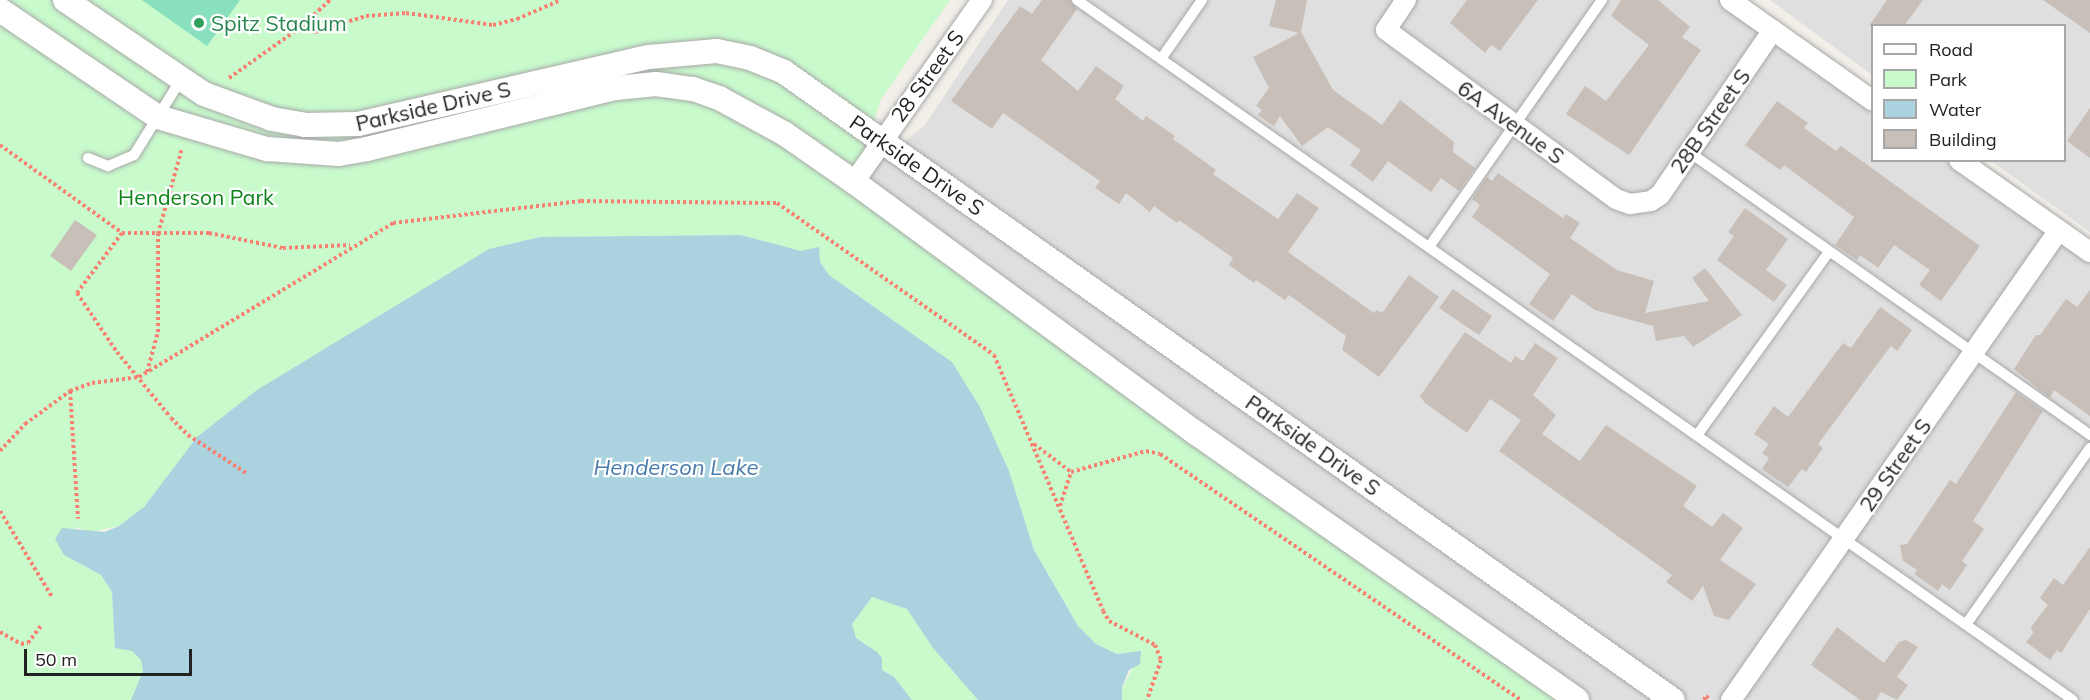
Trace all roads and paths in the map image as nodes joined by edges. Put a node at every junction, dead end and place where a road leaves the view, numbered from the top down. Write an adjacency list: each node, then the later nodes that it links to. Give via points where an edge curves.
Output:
1 (65, 0): 14 (street, Parkside Drive S)
2 (330, 0): 11 (path)
3 (561, 0): 11 (path, via 517,20 493,25 406,13 366,16 315,32)
4 (982, 0): 20 (street, 28 Street S)
5 (1077, 0): 13 (lane)
6 (1202, 0): 13 (lane)
7 (1406, 0): 18 (street, 6A Avenue S, via 1386,30)
8 (1602, 0): 18 (lane)
9 (1730, 0): 12 (street)
10 (0, 10): 17 (street, Parkside Drive S)
11 (301, 27): 15 (path)
12 (1773, 30): 16 (street); 22 (street, 28B Street S)
13 (1161, 59): 31 (lane)
14 (180, 81): 17 (lane); 20 (street, Parkside Drive S, via 272,119 330,127 427,109 616,63 717,51 750,58 784,72)
15 (221, 84)
16 (1871, 99)
17 (158, 117): 19 (street, Parkside Drive S); 23 (lane, via 143,144 127,161 108,166)
18 (1514, 125): 26 (street, 6A Avenue S, via 1616,199); 31 (lane)
19 (187, 128): 25 (street, Parkside Drive S, via 267,149 339,154 594,92 656,84 693,89 746,110); 29 (path)
20 (882, 140): 25 (street, 28 Street S); 56 (street, Parkside Drive S)
21 (0, 145): 28 (path)
22 (1689, 152): 26 (street, 28B Street S, via 1660,195); 32 (lane)
23 (88, 158)
24 (1962, 162): 27 (street)
25 (854, 182): 55 (street, Parkside Drive S, via 1196,433)
26 (1640, 204)
27 (2059, 230): 33 (street); 34 (street, 29 Street S)
28 (122, 233): 29 (path); 36 (path, via 77,293)
29 (158, 234): 30 (path, via 209,233 283,248); 35 (path, via 158,332)
30 (354, 244): 35 (path); 40 (path, via 393,223 494,209 581,201 777,203 994,355)
31 (1429, 247): 38 (lane)
32 (1829, 252): 34 (lane); 38 (lane)
33 (2090, 252)
34 (1973, 353): 39 (lane); 48 (street, 29 Street S)
35 (147, 372): 36 (path)
36 (139, 377): 37 (path, via 92,382); 44 (path, via 188,435)
37 (70, 391): 42 (path, via 25,424); 47 (path)
38 (1698, 434): 48 (lane)
39 (2090, 435)
40 (1033, 444): 43 (path); 45 (path)
41 (2090, 448): 50 (lane)
42 (0, 451)
43 (1071, 472): 45 (path); 54 (path, via 1146,451 1161,454)
44 (246, 473)
45 (1060, 507): 53 (path, via 1109,621 1155,645 1161,660)
46 (0, 512): 49 (path)
47 (78, 519)
48 (1844, 538): 50 (lane); 59 (street, 29 Street S)
49 (52, 597)
50 (1967, 623): 60 (lane)
51 (40, 626): 52 (path, via 28,643 21,644)
52 (0, 632)
53 (1147, 700)
54 (1521, 700)
55 (1577, 700)
56 (1673, 700)
57 (1704, 700): 58 (path, via 1706,696)
58 (1712, 700)
59 (1731, 700)
60 (2073, 700)

